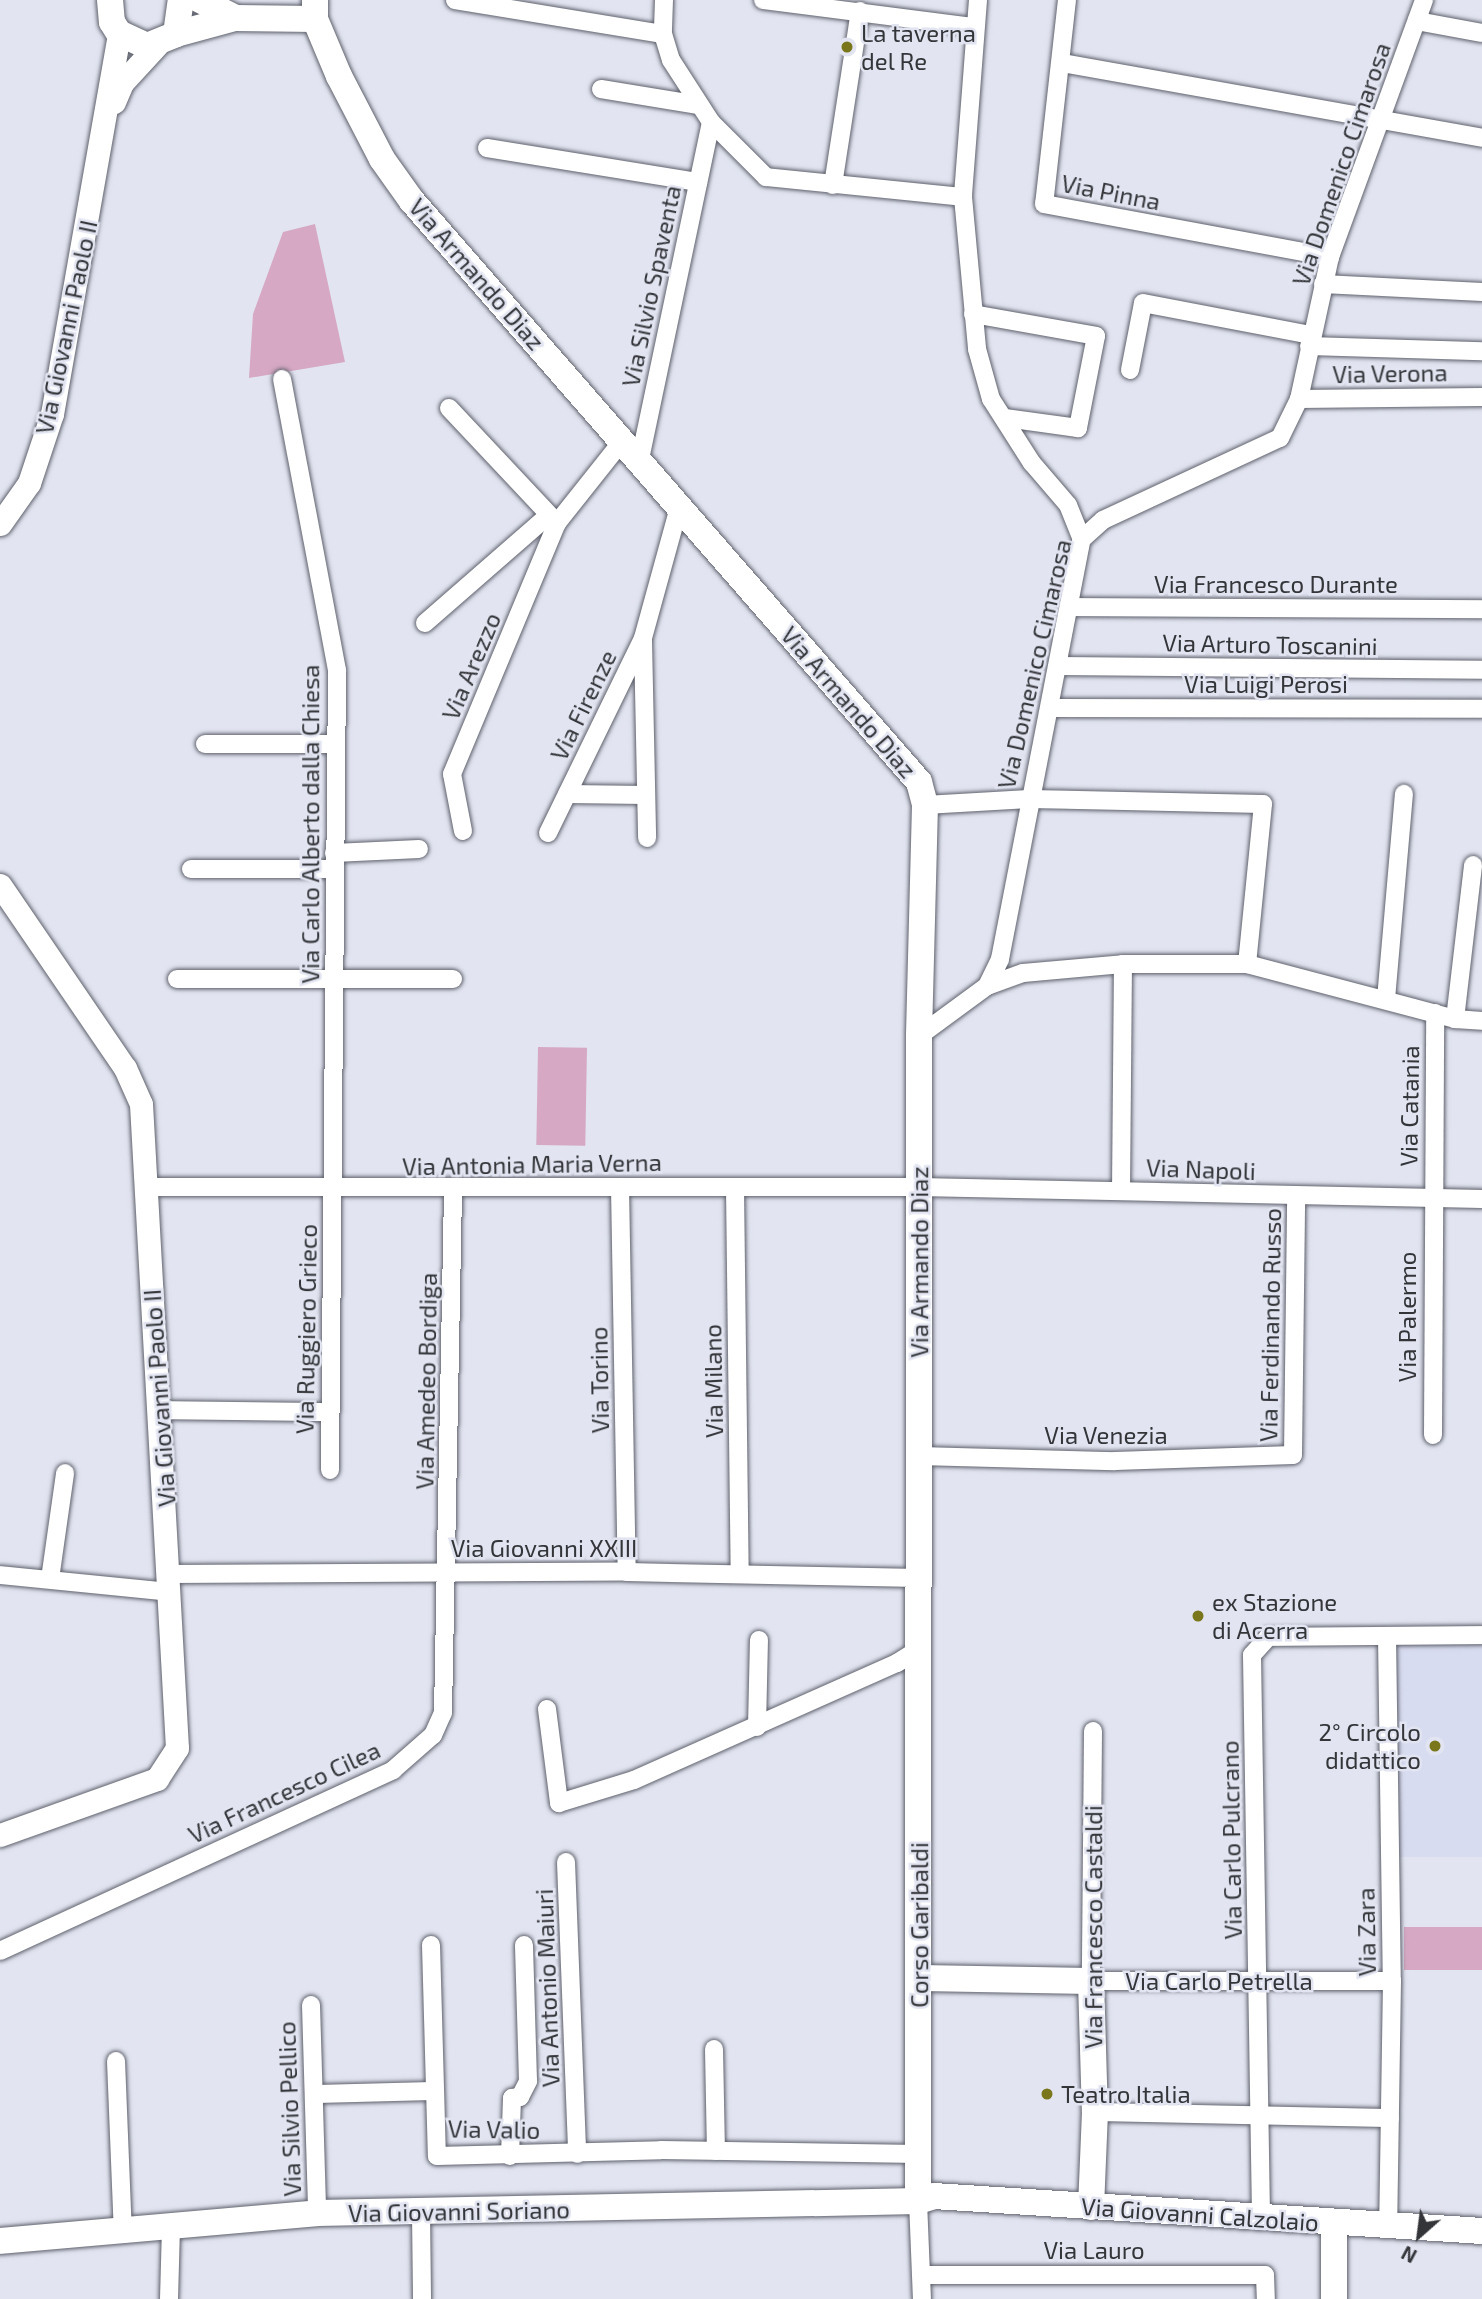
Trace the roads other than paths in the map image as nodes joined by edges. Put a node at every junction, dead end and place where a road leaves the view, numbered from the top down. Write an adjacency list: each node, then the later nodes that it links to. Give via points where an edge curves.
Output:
1 (181, 0): 17 (main road)
2 (200, 0): 12 (main road)
3 (455, 0): 16 (street)
4 (664, 0): 16 (street)
5 (763, 0): 11 (street)
6 (978, 0): 14 (street)
7 (1067, 0): 18 (street, Via Pinna)
8 (1424, 0): 13 (street, Via Domenico Cimarosa)
9 (315, 9): 12 (main road); 41 (main road, Via Armando Diaz, via 382,159 412,201)
10 (109, 10): 17 (main road, via 136,44); 21 (street, Via Giovanni Paolo II)
11 (860, 11): 14 (street); 27 (street)
12 (235, 18): 17 (main road)
13 (1417, 21): 15 (street); 23 (street, Via Domenico Cimarosa)
14 (973, 27): 28 (street)
15 (1482, 33)
16 (663, 34): 20 (street, via 671,60)
17 (167, 39): 21 (street, Via Giovanni Paolo II, via 122,83)
18 (1062, 63): 23 (street); 29 (street, Via Pinna, via 1044,204)
19 (601, 89): 20 (street)
20 (699, 105): 22 (street)
21 (105, 121): 44 (street, Via Giovanni Paolo II, via 52,414 29,483)
22 (711, 122): 26 (street, Via Silvio Spaventa); 27 (street, via 766,177)
23 (1379, 123): 24 (street); 29 (street, Via Domenico Cimarosa)
24 (1482, 138)
25 (487, 148): 26 (street)
26 (698, 182): 41 (street, Via Silvio Spaventa)
27 (832, 185): 28 (street)
28 (962, 197): 32 (street)
29 (1329, 257): 30 (street, Via Domenico Cimarosa)
30 (1323, 284): 31 (street); 33 (street, Via Domenico Cimarosa)
31 (1482, 292)
32 (973, 314): 40 (street, via 976,349 988,387); 40 (street, via 1096,336 1078,428)
33 (1310, 340): 34 (street); 35 (street, via 1143,303); 38 (street, Via Domenico Cimarosa)
34 (1482, 351)
35 (1130, 370)
36 (282, 379): 55 (street, Via Carlo Alberto dalla Chiesa, via 337,670)
37 (1482, 397): 38 (street, Via Verona)
38 (1299, 398): 45 (street, Via Domenico Cimarosa, via 1280,438 1103,520)
39 (449, 408): 43 (street)
40 (1005, 418): 45 (street, via 1068,505)
41 (631, 450): 42 (main road, Via Armando Diaz); 43 (street, Via Arezzo)
42 (679, 507): 49 (street, Via Firenze); 60 (main road, Via Armando Diaz, via 909,769 919,782)
43 (553, 519): 48 (street, Via Arezzo); 61 (street, Via Arezzo, via 452,774)
44 (0, 524)
45 (1083, 539): 46 (street, Via Domenico Cimarosa)
46 (1070, 607): 47 (street, Via Francesco Durante); 50 (street, Via Domenico Cimarosa)
47 (1482, 610)
48 (425, 623)
49 (643, 638): 56 (street, Via Firenze); 58 (street, Via Firenze)
50 (1058, 666): 51 (street, Via Arturo Toscanini); 52 (street, Via Domenico Cimarosa)
51 (1482, 670)
52 (1050, 708): 53 (street, Via Luigi Perosi); 59 (street, Via Domenico Cimarosa)
53 (1482, 709)
54 (205, 744): 55 (street)
55 (333, 744): 65 (street, Via Carlo Alberto dalla Chiesa)
56 (567, 794): 58 (street, Via Firenze); 62 (street, Via Firenze)
57 (1404, 794): 75 (street)
58 (646, 795): 63 (street, Via Firenze)
59 (1028, 799): 60 (street); 70 (street, via 1264,804); 74 (street, Via Domenico Cimarosa, via 1000,959)
60 (925, 805): 79 (main road, Via Armando Diaz)
61 (463, 831)
62 (548, 834)
63 (647, 838)
64 (419, 849): 65 (street)
65 (334, 861): 67 (street); 72 (street, Via Carlo Alberto dalla Chiesa)
66 (1473, 865): 77 (street)
67 (191, 869)
68 (0, 886): 80 (street, Via Giovanni Paolo II, via 125,1068 141,1104)
69 (1123, 964): 70 (street); 74 (street, via 1023,973); 86 (street)
70 (1247, 964): 75 (street)
71 (177, 979): 72 (street)
72 (335, 979): 73 (street); 84 (street, Via Carlo Alberto dalla Chiesa)
73 (453, 979)
74 (987, 986): 79 (street)
75 (1386, 999): 76 (street)
76 (1435, 1013): 77 (street); 88 (street, Via Catania)
77 (1455, 1019): 78 (street)
78 (1482, 1021)
79 (919, 1036): 82 (main road, Via Armando Diaz)
80 (146, 1187): 84 (street, Via Antonia Maria Verna); 90 (street, Via Giovanni Paolo II)
81 (620, 1187): 83 (street, Via Antonia Maria Verna); 85 (street, Via Antonia Maria Verna); 97 (street, Via Torino)
82 (919, 1187): 83 (street, Via Antonia Maria Verna); 86 (street, Via Napoli); 94 (main road, Via Armando Diaz)
83 (735, 1188): 99 (street, Via Milano)
84 (332, 1190): 85 (street, Via Antonia Maria Verna); 91 (street, Via Ruggiero Grieco)
85 (453, 1191): 98 (street, Via Amedeo Bordiga)
86 (1121, 1191): 87 (street, Via Napoli)
87 (1296, 1197): 88 (street, Via Napoli); 93 (street, Via Ferdinando Russo)
88 (1431, 1199): 89 (street, Via Napoli); 92 (street, Via Palermo)
89 (1482, 1199)
90 (160, 1410): 91 (street); 103 (street, Via Giovanni Paolo II)
91 (329, 1412): 95 (street, Via Ruggiero Grieco)
92 (1433, 1435)
93 (1293, 1455): 94 (street, Via Venezia, via 1115,1461)
94 (919, 1456): 102 (main road, Via Armando Diaz)
95 (330, 1470)
96 (65, 1473): 101 (street)
97 (627, 1572): 98 (street, Via Giovanni XXIII); 99 (street, Via Giovanni XXIII)
98 (447, 1573): 103 (street, Via Giovanni XXIII); 115 (street, Via Francesco Cilea, via 443,1713 433,1735 393,1770)
99 (740, 1574): 102 (street, Via Giovanni XXIII)
100 (0, 1575): 101 (street, Via Giovanni XXIII)
101 (50, 1578): 103 (street, Via Giovanni XXIII)
102 (919, 1578): 107 (main road, Via Armando Diaz)
103 (170, 1583): 111 (street, Via Giovanni Paolo II, via 177,1748 157,1779)
104 (1482, 1635): 105 (street)
105 (1387, 1636): 118 (street, Via Carlo Pulcrano, via 1268,1637 1252,1655); 119 (street, Via Zara)
106 (759, 1640): 109 (street)
107 (919, 1649): 109 (street); 116 (main road, Corso Garibaldi)
108 (547, 1709): 109 (street, via 559,1802 634,1780)
109 (757, 1727)
110 (1093, 1731): 117 (street, Via Francesco Castaldi)
111 (0, 1835)
112 (566, 1863): 129 (street, Via Antonio Maiuri)
113 (430, 1945): 123 (street, Via Valio)
114 (524, 1945): 131 (street, via 528,2081 520,2097 512,2098)
115 (0, 1951)
116 (920, 1978): 117 (main road, Via Carlo Petrella); 130 (main road, Corso Garibaldi)
117 (1091, 1981): 118 (street, Via Carlo Petrella); 125 (main road, Via Francesco Castaldi)
118 (1258, 1981): 119 (street, Via Carlo Petrella); 126 (street, Via Carlo Pulcrano)
119 (1392, 1981): 127 (street, Via Zara)
120 (310, 2005): 124 (street, Via Silvio Pellico)
121 (714, 2049): 128 (street)
122 (116, 2061): 141 (street)
123 (433, 2091): 124 (street); 131 (street, Via Valio, via 437,2156)
124 (316, 2094): 134 (street, Via Silvio Pellico)
125 (1095, 2112): 126 (street); 133 (main road, Via Francesco Castaldi)
126 (1259, 2116): 127 (street); 136 (street, Via Carlo Pulcrano)
127 (1390, 2118): 139 (street, Via Zara)
128 (716, 2151): 129 (street, Via Valio); 130 (street, Via Valio)
129 (577, 2154): 131 (street, Via Valio)
130 (919, 2154): 132 (main road, Corso Garibaldi)
131 (510, 2156)
132 (918, 2201): 133 (main road, Via Giovanni Calzolaio, via 934,2196); 135 (main road, Via Giovanni Soriano); 143 (street)
133 (1091, 2207): 136 (main road, Via Giovanni Calzolaio)
134 (317, 2213): 135 (main road, Via Giovanni Soriano); 138 (main road, Via Giovanni Soriano)
135 (421, 2214): 145 (street)
136 (1261, 2216): 137 (main road, Via Giovanni Calzolaio)
137 (1334, 2223): 139 (main road, Via Giovanni Calzolaio); 148 (main road)
138 (171, 2228): 141 (main road, Via Giovanni Soriano); 144 (street)
139 (1388, 2228): 140 (main road, Via Giovanni Calzolaio)
140 (1482, 2231)
141 (123, 2234): 142 (main road, Via Giovanni Soriano)
142 (0, 2241)
143 (923, 2275): 146 (street); 147 (street, Via Lauro, via 1265,2275)
144 (169, 2299)
145 (422, 2299)
146 (922, 2299)
147 (1266, 2299)
148 (1334, 2299)

